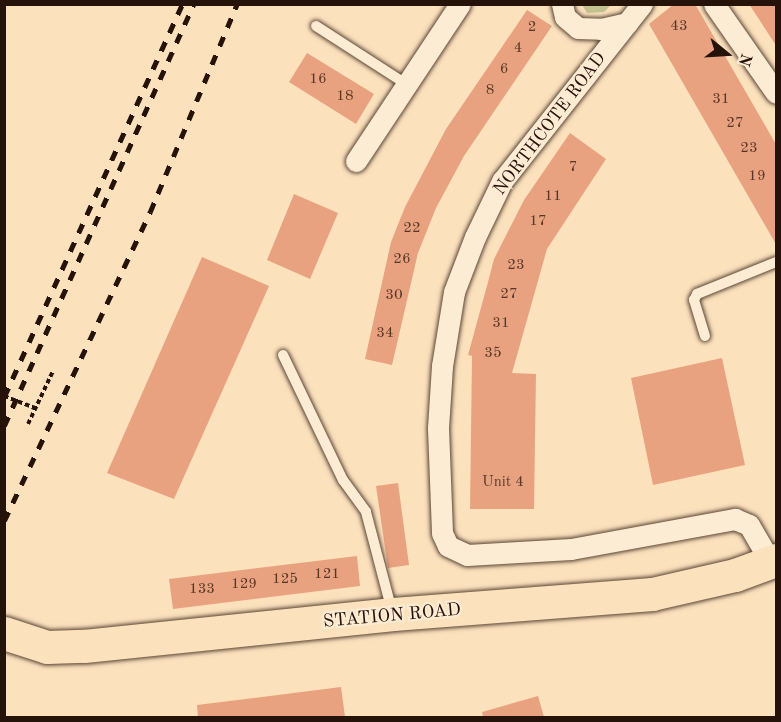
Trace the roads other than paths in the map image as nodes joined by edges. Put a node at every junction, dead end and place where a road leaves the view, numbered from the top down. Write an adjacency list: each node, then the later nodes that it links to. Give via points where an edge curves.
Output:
1 (460, 4): 7 (street)
2 (562, 4): 5 (street, via 565,17 578,28)
3 (642, 4): 5 (street, NORTHCOTE ROAD)
4 (714, 4): 8 (street)
5 (627, 22): 13 (street, NORTHCOTE ROAD, via 502,182 454,292 442,366 438,428 442,533 448,546 468,555 571,549 735,519 749,525)
6 (316, 26): 7 (lane)
7 (406, 84): 9 (street)
8 (777, 93)
9 (356, 161)
10 (777, 262): 11 (lane, via 697,294 694,300)
11 (705, 336)
12 (284, 355): 14 (lane, via 343,480 366,512)
13 (775, 562): 14 (main road, STATION ROAD, via 652,594)
14 (393, 614): 15 (main road, STATION ROAD, via 84,646 47,647)
15 (4, 633)

